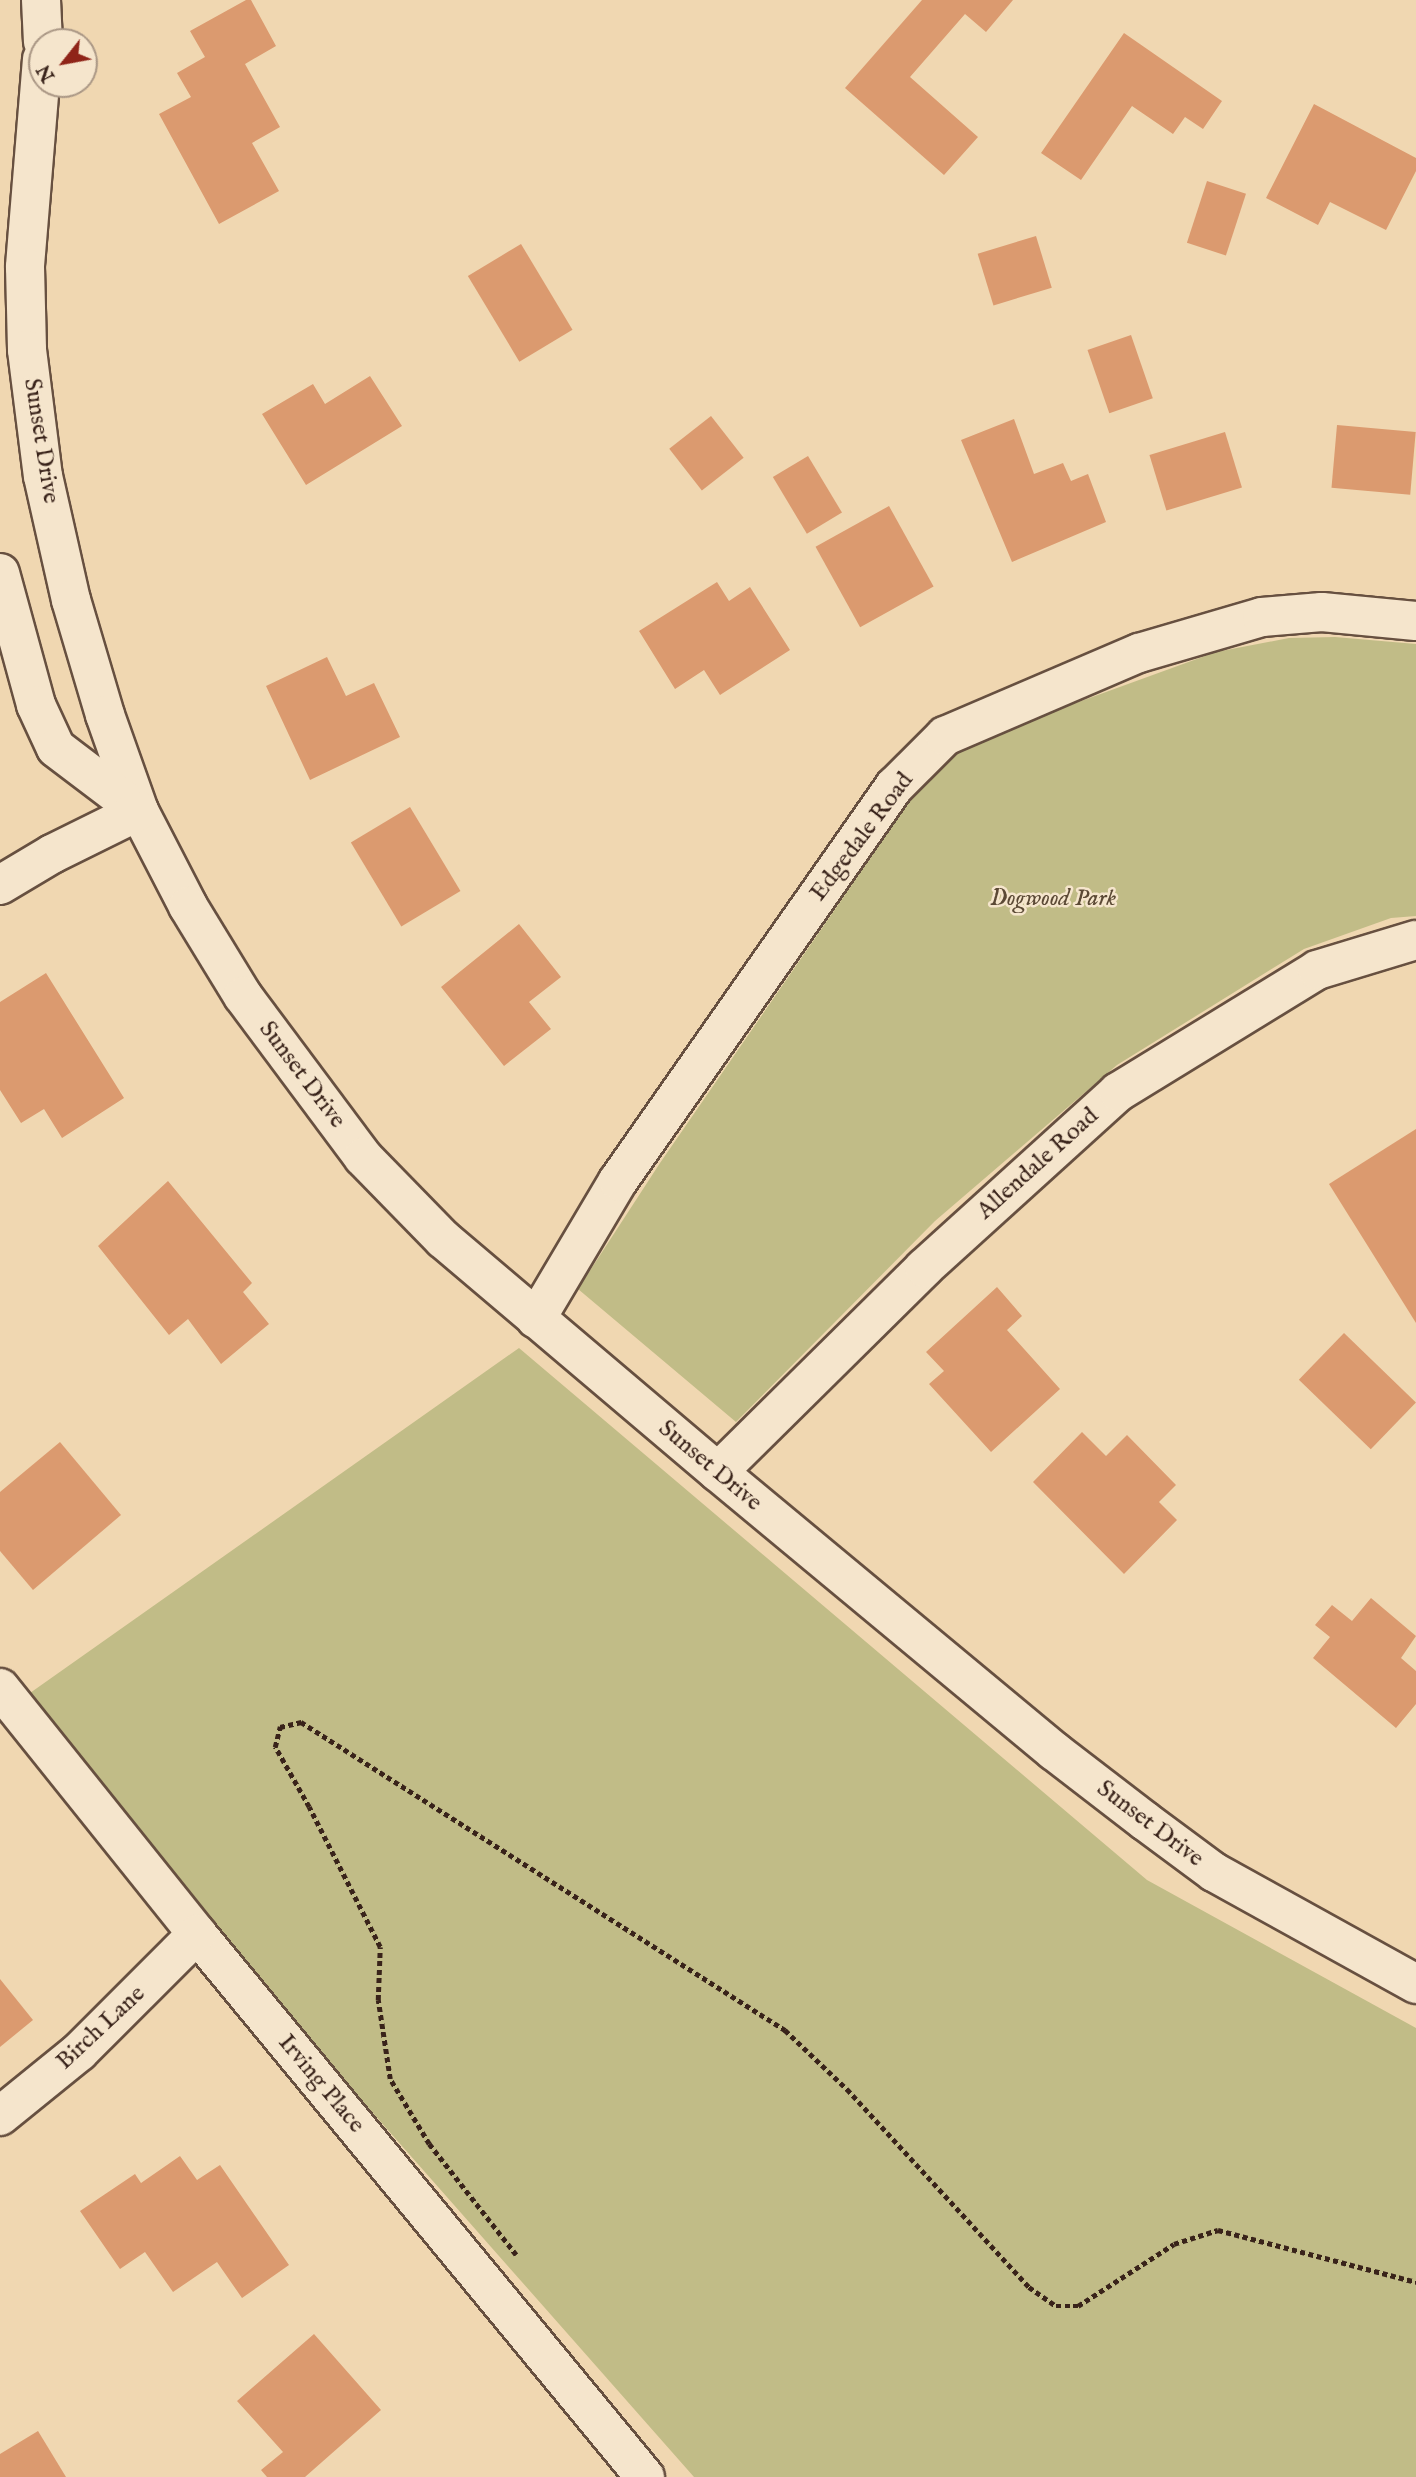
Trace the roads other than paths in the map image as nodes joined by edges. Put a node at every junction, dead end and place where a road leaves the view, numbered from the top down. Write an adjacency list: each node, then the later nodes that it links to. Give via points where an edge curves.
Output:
1 (41, 0): 2 (street)
2 (42, 28)
3 (39, 98): 6 (street, Sunset Drive, via 24,267 29,362 43,476 71,600)
4 (0, 573): 6 (street, Sunset Drive, via 36,705 56,748)
5 (1416, 621): 9 (street, Edgedale Road, via 1322,612 1262,617 1139,653 945,736 895,786 855,842 618,1181)
6 (139, 811): 7 (street); 9 (street, Sunset Drive, via 188,906 243,996 363,1157 443,1239)
7 (0, 885)
8 (1416, 940): 10 (street, Allendale Road, via 1317,970 1118,1092 924,1268)
9 (536, 1319): 10 (street, Sunset Drive)
10 (718, 1472): 13 (street, Sunset Drive, via 1054,1751 1214,1872)
11 (0, 1688): 12 (street, Irving Place)
12 (197, 1934): 14 (street, Birch Lane, via 79,2052); 15 (street, Irving Place)
13 (1416, 1984)
14 (0, 2116)
15 (645, 2477)

